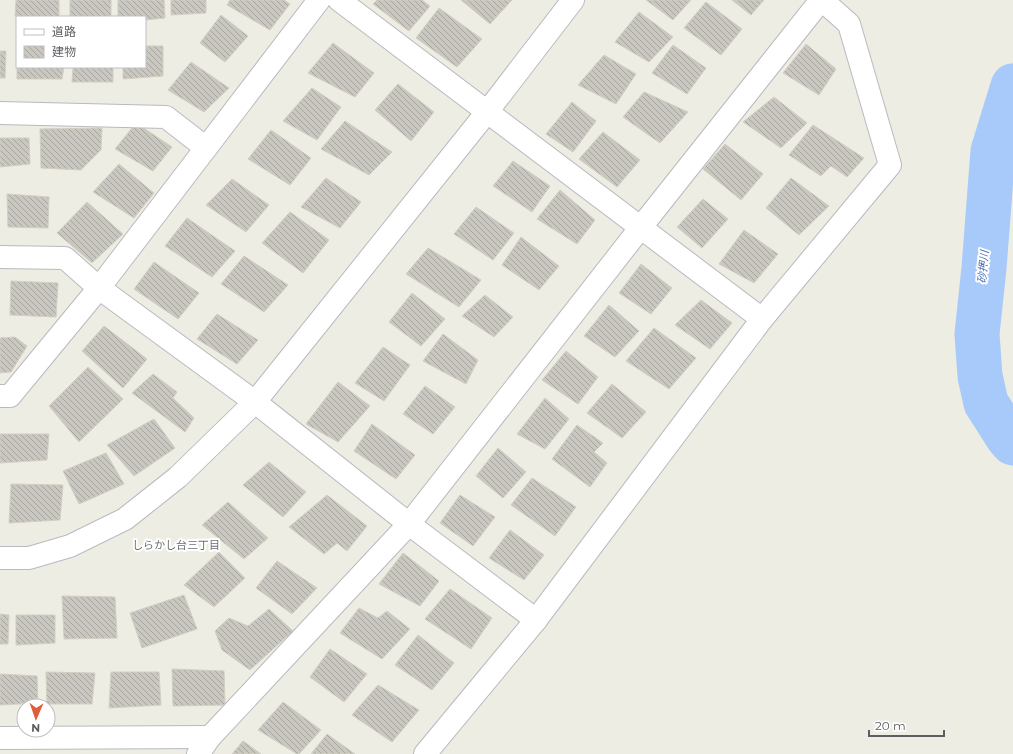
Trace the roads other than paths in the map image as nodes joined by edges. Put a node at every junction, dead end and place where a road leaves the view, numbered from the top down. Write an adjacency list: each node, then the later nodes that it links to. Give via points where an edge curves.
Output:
1 (319, 0): 7 (street)
2 (339, 0): 5 (street)
3 (573, 0): 5 (street)
4 (822, 0): 8 (street); 11 (street, via 849,24 890,165)
5 (487, 112): 8 (street); 13 (street)
6 (0, 113): 7 (street, via 166,117)
7 (206, 148): 10 (street)
8 (642, 227): 11 (street); 14 (street)
9 (0, 257): 10 (street, via 64,258)
10 (99, 288): 12 (street, via 10,396); 13 (street)
11 (762, 318): 16 (street)
12 (0, 396)
13 (255, 402): 14 (street); 15 (street, via 178,477 125,518 70,546 29,558)
14 (409, 524): 16 (street); 18 (street)
15 (0, 558)
16 (536, 620): 19 (street)
17 (0, 738): 18 (street)
18 (204, 746)
19 (425, 754)

